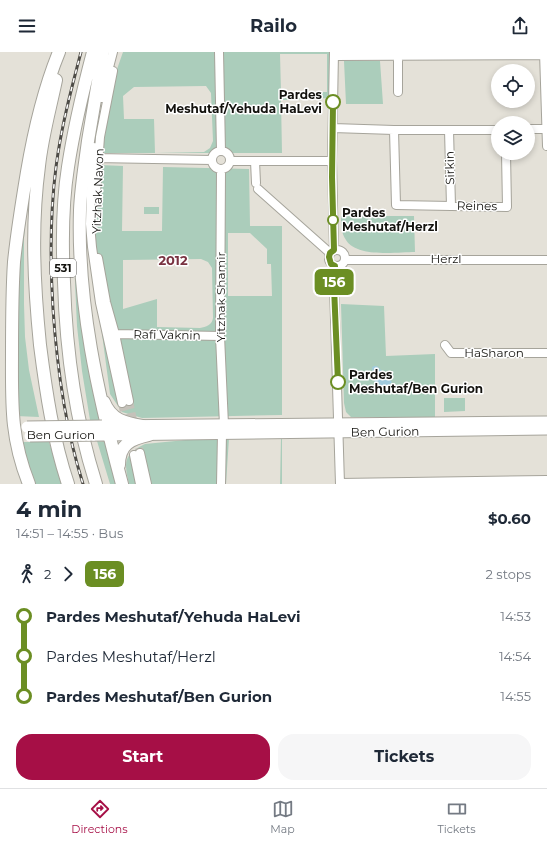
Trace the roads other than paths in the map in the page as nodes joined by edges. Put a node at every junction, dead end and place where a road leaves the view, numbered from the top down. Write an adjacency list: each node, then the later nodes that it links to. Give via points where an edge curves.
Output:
1 (59, 52): 43 (highway, via 34,133 18,226 12,325)
2 (63, 52): 47 (highway, 531, via 43,140 33,250 35,298 45,380)
3 (93, 52): 48 (highway, 531, via 68,168 62,248 71,376 81,433)
4 (103, 52): 36 (highway, via 82,180 80,210 82,290)
5 (113, 52): 20 (street, Yitzhak Navon, via 102,95)
6 (118, 52): 20 (street, Yitzhak Navon)
7 (219, 52): 19 (street)
8 (334, 54): 10 (street); 12 (street)
9 (545, 54): 10 (street); 14 (street)
10 (398, 56): 11 (street)
11 (398, 92)
12 (333, 128): 15 (street); 25 (street)
13 (535, 129): 14 (street)
14 (546, 129): 18 (street)
15 (394, 130): 16 (street); 27 (street, Reines, via 396,205)
16 (449, 130): 17 (street); 27 (street, Sirkin)
17 (491, 130)
18 (547, 146)
19 (221, 151): 21 (street, via 216,153); 23 (street, via 227,154)
20 (95, 158): 21 (street); 32 (street, Yitzhak Navon, via 97,243 106,302); 32 (street, Yitzhak Navon, via 90,224 92,247 100,303 126,402)
21 (212, 160): 26 (street, via 215,167)
22 (506, 160): 27 (street, Reines, via 507,207)
23 (230, 161): 24 (street); 26 (street, via 226,168)
24 (255, 161): 25 (street); 28 (street, via 257,186)
25 (332, 161): 28 (street)
26 (221, 170): 33 (street, Yitzhak Shamir)
27 (450, 206)
28 (332, 251): 29 (street, via 342,251); 31 (street, via 329,260)
29 (345, 260): 30 (street, Herzl); 31 (street)
30 (547, 260)
31 (335, 266): 38 (street)
32 (115, 334): 33 (street, Rafi Vaknin)
33 (220, 336): 39 (street, Yitzhak Shamir)
34 (445, 345): 35 (street, HaSharon, via 451,354)
35 (547, 353)
36 (96, 376): 41 (highway); 42 (highway, via 109,412 122,422)
37 (547, 422): 38 (main road, Ben Gurion)
38 (339, 428): 39 (main road, Ben Gurion); 40 (main road, Ben Gurion); 45 (street)
39 (223, 429): 42 (main road, Ben Gurion); 52 (street, Yitzhak Shamir)
40 (547, 429)
41 (105, 430): 42 (main road, Ben Gurion); 43 (main road, Ben Gurion, bridge, via 28,431 21,427); 49 (highway)
42 (146, 430): 49 (highway, via 122,448 119,459)
43 (14, 432): 46 (highway)
44 (547, 480): 45 (street)
45 (340, 483)
46 (29, 484)
47 (68, 484)
48 (96, 484)
49 (122, 484)
50 (140, 484): 51 (street, via 137,454)
51 (147, 484)
52 (221, 484)

